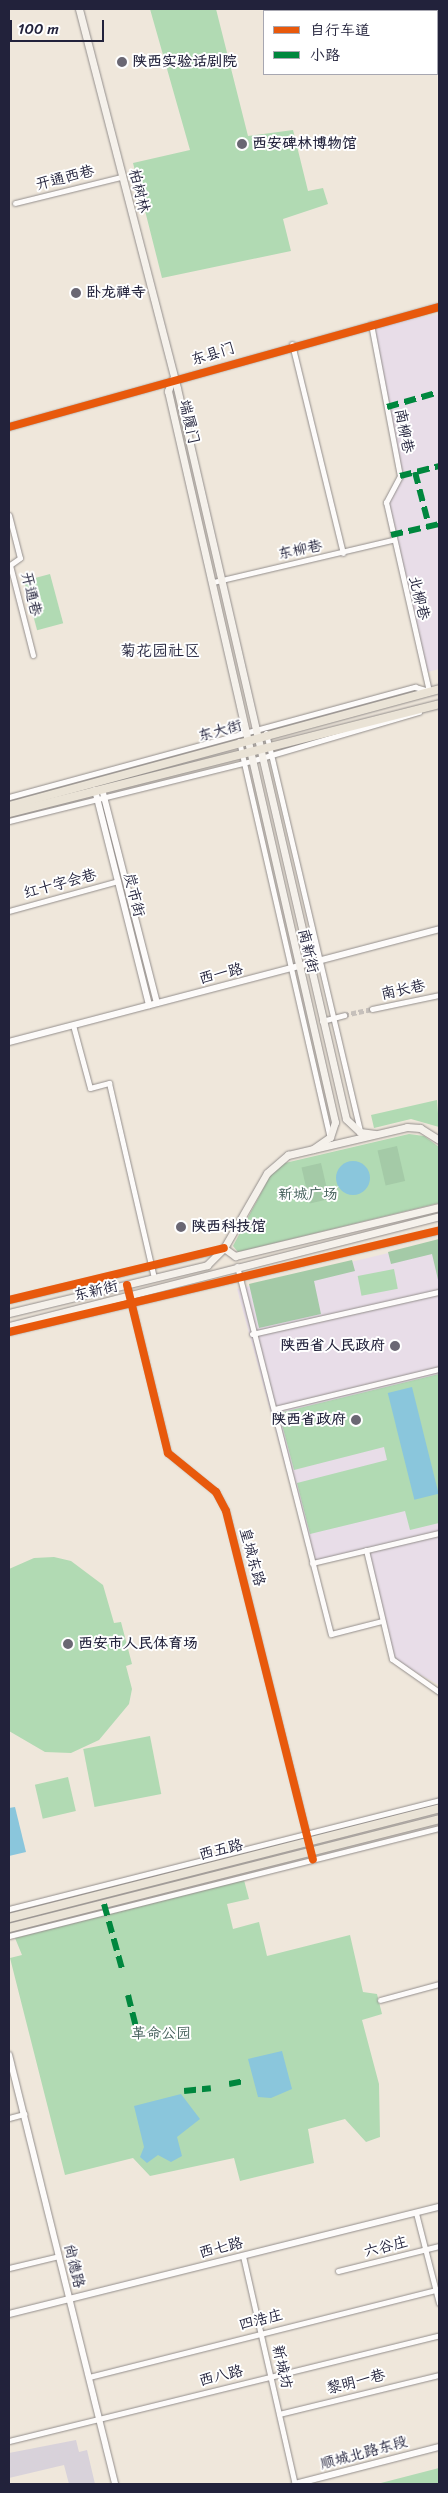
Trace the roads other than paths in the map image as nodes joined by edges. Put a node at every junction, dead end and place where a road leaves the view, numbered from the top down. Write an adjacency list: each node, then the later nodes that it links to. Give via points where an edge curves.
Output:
1 (79, 9): 2 (main road, 柏树林)
2 (121, 177): 3 (street, 开通西巷); 7 (main road, 柏树林)
3 (15, 203)
4 (439, 307): 5 (street, 东县门)
5 (371, 323): 6 (street, 东县门); 10 (street, 南柳巷, via 400,476 386,502)
6 (292, 344): 7 (street, 东县门); 11 (street)
7 (172, 380): 8 (street, 东县门); 12 (main road, 端履门, via 168,391)
8 (9, 427)
9 (9, 515): 13 (street, 开通巷, via 20,558 10,565)
10 (392, 540): 11 (street, 东柳巷); 15 (street, 北柳巷)
11 (343, 554): 12 (street, 东柳巷)
12 (217, 581): 18 (main road, 端履门); 19 (main road, 端履门)
13 (33, 655)
14 (439, 689): 15 (main road, 东大街)
15 (429, 692): 17 (main road, 东大街)
16 (437, 704): 20 (main road, 东大街); 23 (street, via 408,717)
17 (265, 731): 18 (main road, 东大街); 20 (street)
18 (257, 733): 19 (main road, 东大街); 21 (main road, 端履门)
19 (242, 737): 22 (main road, 端履门); 27 (street); 29 (main road, 东大街)
20 (269, 745): 21 (main road, 东大街); 23 (street)
21 (260, 747): 22 (main road, 东大街); 24 (main road, 南新街)
22 (246, 751): 25 (main road, 南新街); 26 (main road, 东大街)
23 (271, 755): 24 (street); 35 (street)
24 (259, 759): 25 (street); 36 (main road, 南新街)
25 (247, 762): 28 (street); 37 (main road, 南新街); 38 (street)
26 (99, 790): 28 (street, 炭市街); 30 (main road, 东大街)
27 (9, 797)
28 (101, 799): 31 (street); 32 (street, 炭市街); 40 (street, 炭市街)
29 (9, 806)
30 (9, 813)
31 (9, 821)
32 (118, 882): 33 (street, 红十字会巷); 41 (street, 炭市街)
33 (9, 911)
34 (439, 929): 35 (street, 西一路)
35 (318, 959): 36 (street, 西一路); 44 (street)
36 (308, 961): 37 (street, 西一路); 45 (main road, 南新街)
37 (298, 967): 38 (street, 西一路); 50 (main road, 南新街, via 335,1122)
38 (289, 970): 40 (street, 西一路); 50 (street)
39 (439, 996): 42 (street, 南长巷)
40 (157, 1003): 41 (street, 西一路)
41 (149, 1005): 46 (street, 西一路)
42 (372, 1009)
43 (344, 1015): 44 (street)
44 (332, 1018): 45 (street); 48 (street)
45 (322, 1021): 48 (main road, 南新街, via 346,1119)
46 (73, 1025): 47 (street, 西一路); 58 (street, via 90,1088 109,1083)
47 (9, 1042)
48 (360, 1132): 49 (main road)
49 (375, 1134): 51 (main road, via 414,1127); 52 (main road)
50 (330, 1137): 52 (main road)
51 (439, 1140)
52 (313, 1148): 56 (main road, 东新街, via 288,1155 267,1173)
53 (439, 1207): 57 (main road)
54 (439, 1216): 59 (main road, 东新街)
55 (439, 1230): 61 (street)
56 (224, 1248): 57 (main road, via 230,1255); 58 (street); 62 (main road, 东新街, via 207,1265)
57 (244, 1254): 60 (main road)
58 (151, 1265): 62 (street); 65 (street)
59 (237, 1265): 60 (main road, 东新街); 61 (street)
60 (218, 1270): 66 (main road, 东新街)
61 (240, 1277): 66 (street); 70 (street)
62 (154, 1278): 63 (main road, 东新街)
63 (127, 1285): 66 (street, 皇城东路); 67 (main road, 东新街)
64 (439, 1292): 70 (street)
65 (9, 1300)
66 (131, 1300): 68 (main road, 东新街); 69 (street); 82 (street, 皇城东路, via 168,1454 216,1492 226,1511)
67 (9, 1313)
68 (9, 1326)
69 (9, 1332)
70 (252, 1334): 72 (street)
71 (439, 1369): 72 (street)
72 (274, 1410): 75 (street)
73 (439, 1533): 74 (street)
74 (366, 1550): 75 (street); 76 (street)
75 (312, 1563): 76 (street, via 331,1634)
76 (382, 1622): 77 (street, via 392,1659)
77 (439, 1692)
78 (439, 1800): 82 (street)
79 (439, 1808): 82 (main road, 西五路)
80 (439, 1819): 83 (main road, 西五路)
81 (439, 1828): 83 (street)
82 (308, 1838): 83 (street, 皇城东路); 84 (street); 85 (main road, 西五路)
83 (312, 1855): 86 (main road, 西五路); 87 (street)
84 (9, 1909)
85 (9, 1918)
86 (9, 1928)
87 (9, 1936)
88 (439, 1984): 89 (street)
89 (380, 2000)
90 (9, 2055): 91 (street, 尚德路)
91 (24, 2114): 92 (street); 97 (street, 尚德路)
92 (9, 2118)
93 (439, 2207): 94 (street, 西七路)
94 (416, 2213): 96 (street); 98 (street, 西七路)
95 (439, 2246): 96 (street, 六谷庄)
96 (426, 2250): 100 (street, 六谷庄); 101 (street)
97 (58, 2256): 99 (street); 102 (street, 尚德路)
98 (243, 2256): 102 (street, 西七路); 105 (street, 新城坊)
99 (9, 2268)
100 (338, 2271)
101 (438, 2290): 103 (street); 105 (street, 四浩庄)
102 (69, 2299): 104 (street, 西七路); 109 (street, 尚德路)
103 (439, 2303)
104 (9, 2314)
105 (261, 2333): 108 (street, 新城坊); 109 (street, 四浩庄)
106 (439, 2335): 108 (street, 西八路)
107 (439, 2375): 110 (street, 黎明一巷)
108 (272, 2376): 110 (street, 新城坊); 111 (street, 西八路)
109 (89, 2377): 111 (street, 尚德路)
110 (279, 2414): 115 (street, 新城坊)
111 (99, 2419): 112 (street, 西八路); 114 (street, 尚德路)
112 (9, 2441)
113 (439, 2446): 115 (street, 顺城北路东段)
114 (115, 2484)
115 (295, 2484)

